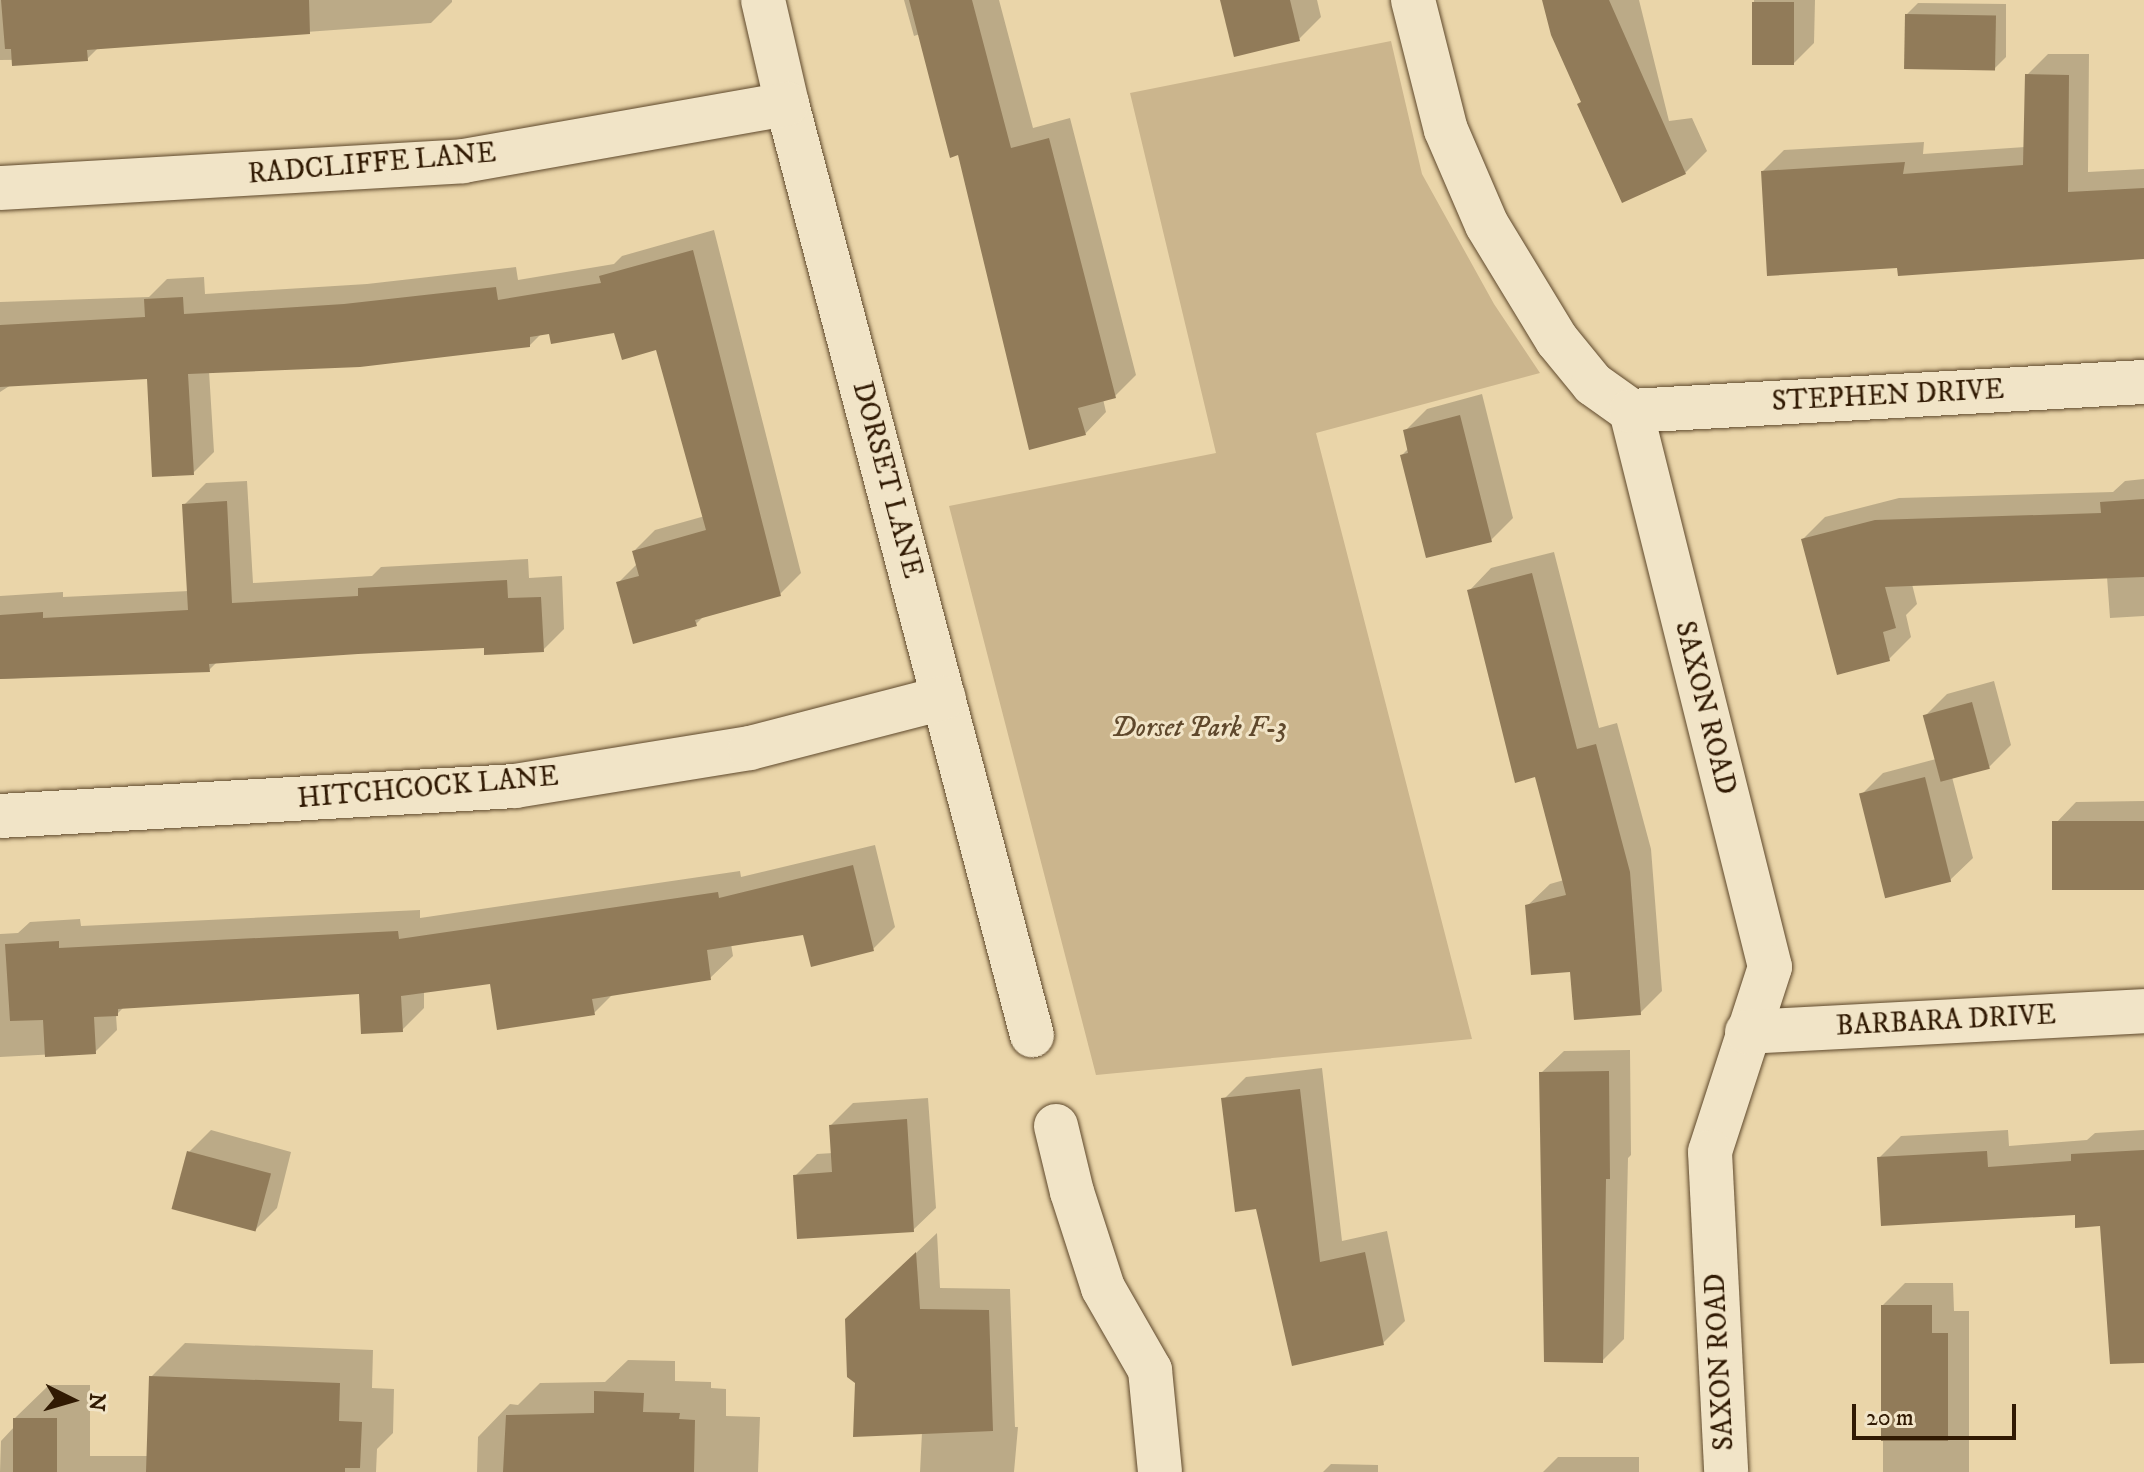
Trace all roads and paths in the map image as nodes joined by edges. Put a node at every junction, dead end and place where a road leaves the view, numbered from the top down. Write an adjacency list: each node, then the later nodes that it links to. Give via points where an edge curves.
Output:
1 (763, 0): 3 (street, DORSET LANE)
2 (1413, 0): 6 (street, via 1446,130 1487,225 1557,340 1593,384)
3 (787, 104): 4 (street, RADCLIFFE LANE, via 463,161); 7 (street, DORSET LANE)
4 (0, 188)
5 (2144, 382): 6 (street, STEPHEN DRIVE)
6 (1631, 411): 10 (street, SAXON ROAD, via 1770,967)
7 (944, 698): 8 (street, HITCHCOCK LANE, via 750,748 515,786); 11 (street, DORSET LANE)
8 (0, 816)
9 (2144, 1011): 10 (street, BARBARA DRIVE)
10 (1747, 1032): 14 (street, SAXON ROAD, via 1710,1152)
11 (1032, 1035)
12 (1056, 1126): 13 (street, via 1103,1288 1150,1370)
13 (1160, 1472)
14 (1726, 1472)

